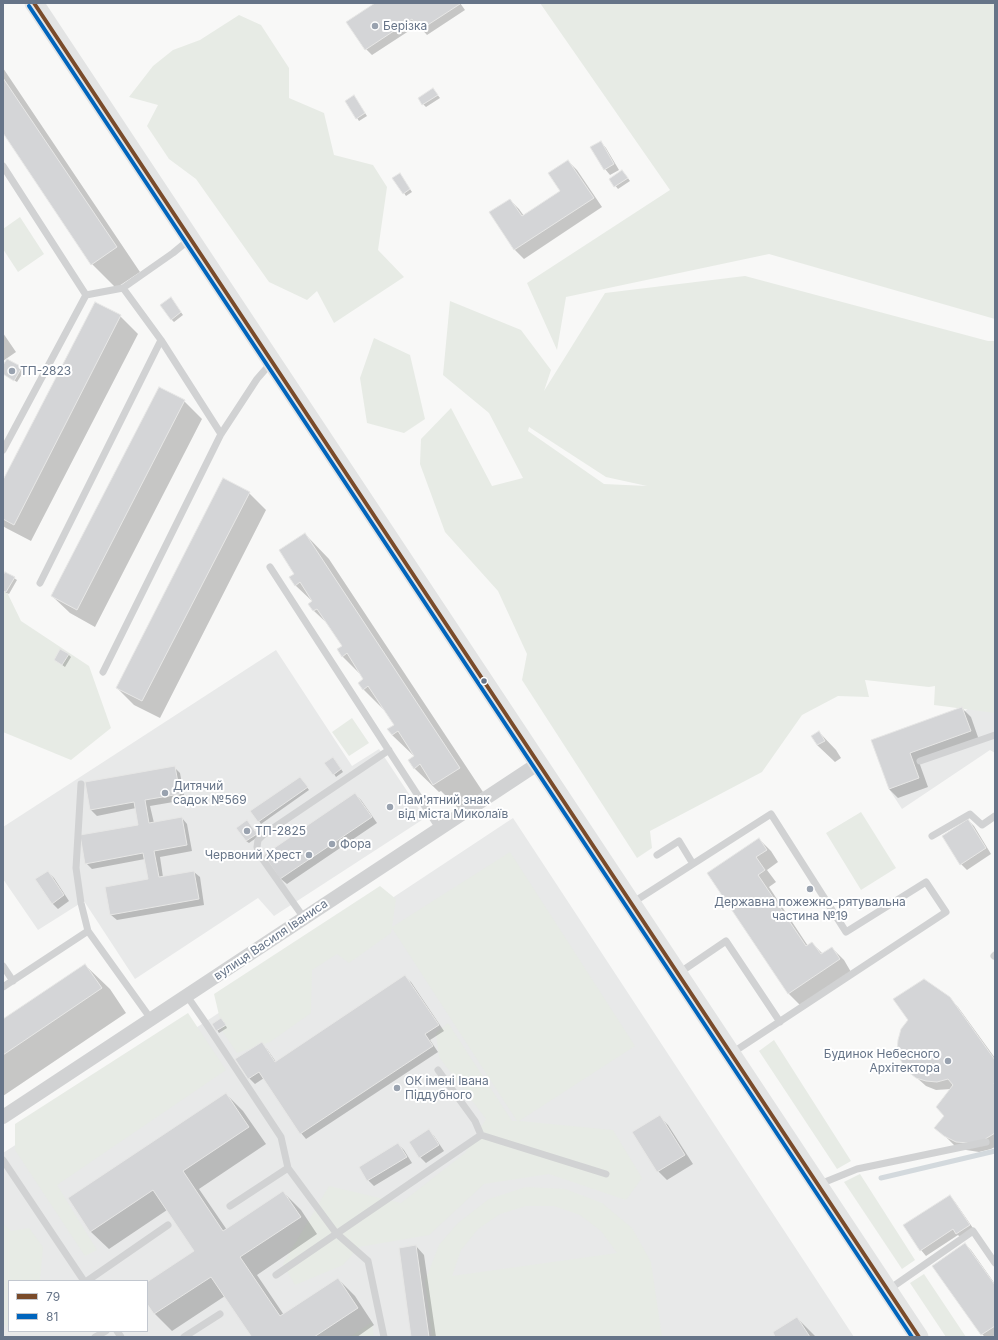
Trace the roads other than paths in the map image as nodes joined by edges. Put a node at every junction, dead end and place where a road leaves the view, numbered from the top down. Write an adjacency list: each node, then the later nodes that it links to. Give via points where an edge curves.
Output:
1 (34, 3): 3 (street)
2 (3, 166): 5 (lane)
3 (190, 239): 4 (lane); 7 (street)
4 (123, 288): 5 (lane); 6 (lane)
5 (86, 295): 9 (lane)
6 (161, 340): 8 (lane); 11 (lane)
7 (272, 361): 8 (lane); 16 (street)
8 (221, 434): 12 (lane)
9 (3, 450)
10 (270, 567): 14 (lane)
11 (40, 583)
12 (103, 672)
13 (995, 735): 15 (lane)
14 (389, 750): 19 (lane); 24 (lane, via 258,840 259,854)
15 (920, 761)
16 (539, 762): 19 (street, вулиця Василя Іваниса); 23 (street)
17 (81, 784): 25 (lane, via 76,868)
18 (995, 816): 20 (lane, via 982,825 970,814)
19 (439, 828): 24 (street, вулиця Василя Іваниса)
20 (932, 836)
21 (657, 856): 22 (lane, via 679,841)
22 (693, 864): 23 (lane); 32 (lane, via 771,814 846,932 926,882 946,912)
23 (632, 903): 27 (street)
24 (304, 918): 30 (street, вулиця Василя Іваниса)
25 (88, 931): 28 (lane); 31 (lane)
26 (3, 966): 28 (lane)
27 (678, 973): 32 (lane, via 726,941); 33 (street)
28 (13, 981): 29 (lane)
29 (3, 987)
30 (187, 996): 31 (street, вулиця Василя Іваниса); 39 (lane, via 282,1137)
31 (151, 1019): 35 (street, вулиця Василя Іваниса)
32 (780, 1022): 33 (lane)
33 (732, 1054): 41 (street)
34 (438, 1070): 36 (lane, via 475,1121)
35 (3, 1117)
36 (481, 1135): 40 (lane); 44 (lane)
37 (986, 1142): 41 (lane, via 857,1169)
38 (3, 1160): 47 (lane)
39 (288, 1168): 42 (lane); 44 (lane)
40 (606, 1174)
41 (818, 1184): 49 (street)
42 (230, 1206)
43 (168, 1225): 48 (lane)
44 (336, 1233): 46 (lane); 54 (lane, via 368,1261)
45 (995, 1263): 49 (lane, via 973,1231)
46 (276, 1275)
47 (83, 1280)
48 (88, 1280)
49 (888, 1290): 55 (street)
50 (220, 1314): 53 (lane)
51 (104, 1332): 52 (lane)
52 (95, 1337)
53 (184, 1337)
54 (384, 1337)
55 (919, 1337)

